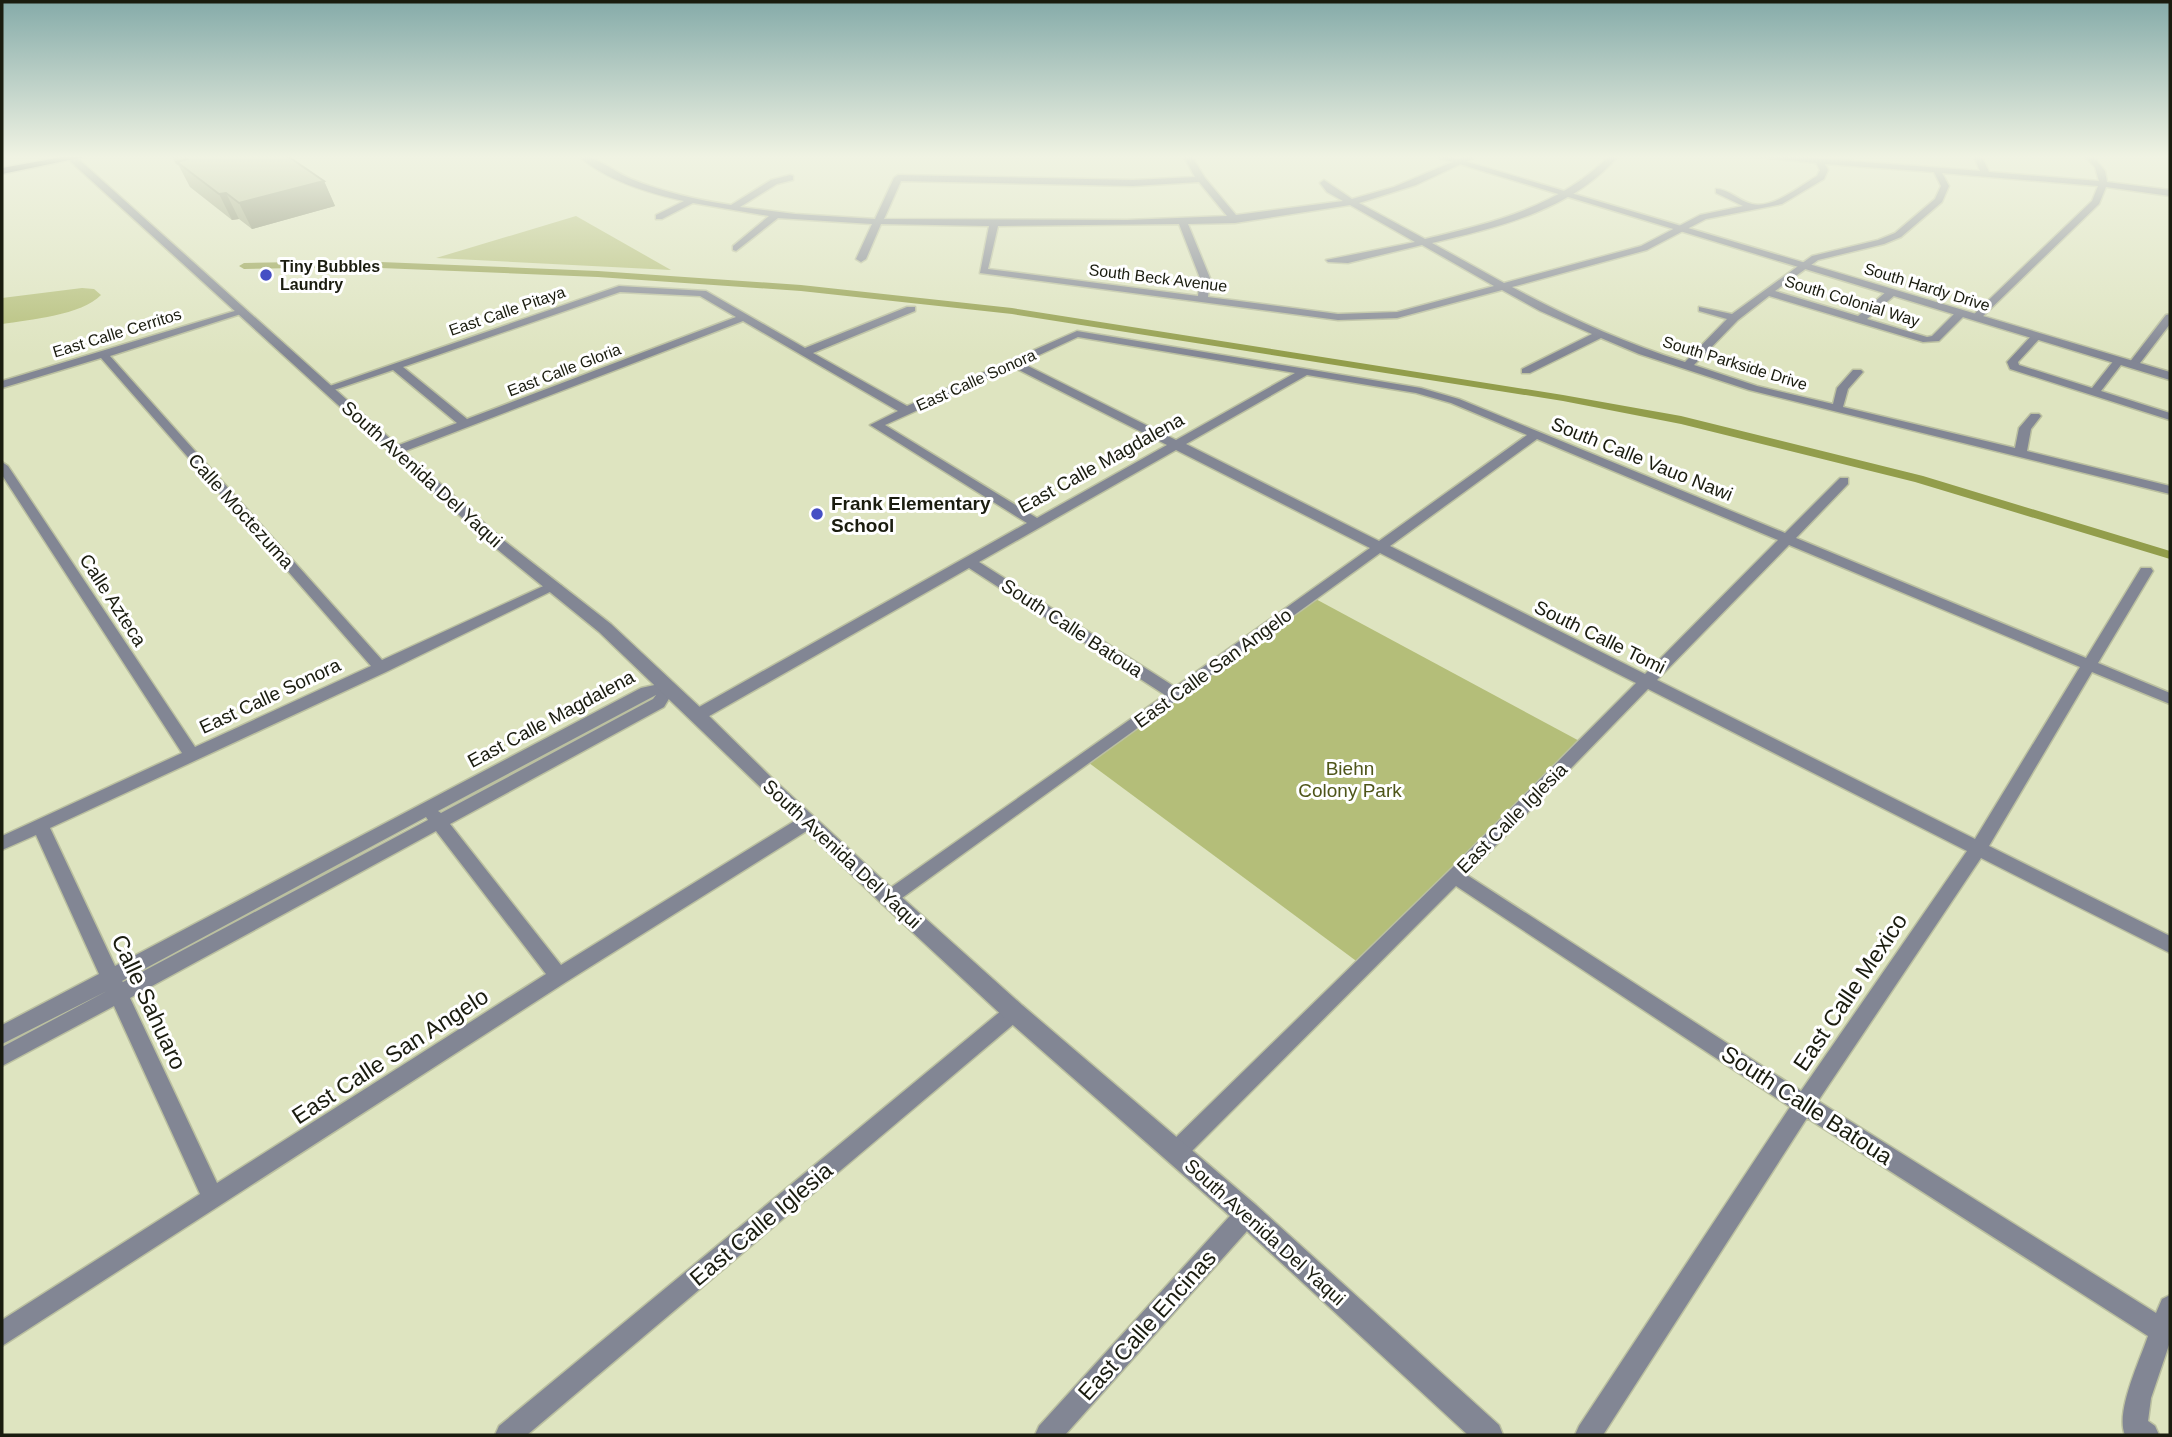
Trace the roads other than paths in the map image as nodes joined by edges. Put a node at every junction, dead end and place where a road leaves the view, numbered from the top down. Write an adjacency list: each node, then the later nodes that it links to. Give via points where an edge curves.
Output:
1 (142, 222): 26 (street, South Avenida Del Yaqui)
2 (767, 222): 16 (street)
3 (865, 222): 11 (street)
4 (1199, 222): 13 (street)
5 (1387, 222): 15 (street, South Parkside Drive)
6 (1498, 222): 15 (street)
7 (1653, 222): 14 (street, South Hardy Drive)
8 (1695, 222): 14 (street, South Beck Avenue)
9 (1913, 222): 19 (street, via 1881,242 1823,256)
10 (2075, 222): 31 (street)
11 (877, 223): 12 (street); 17 (street)
12 (994, 223): 13 (street); 23 (street, South Beck Avenue, via 983,271)
13 (1183, 223): 23 (street, via 1205,278)
14 (1680, 230): 19 (street, South Hardy Drive); 20 (street, South Beck Avenue, via 1644,248)
15 (1421, 241): 18 (street, via 1348,260); 20 (street, South Parkside Drive)
16 (736, 248)
17 (861, 258)
18 (1331, 260)
19 (1802, 267): 21 (street); 22 (street, South Hardy Drive)
20 (1504, 287): 23 (street, South Beck Avenue, via 1378,318); 34 (street, South Parkside Drive)
21 (1767, 292): 30 (street); 32 (street, South Colonial Way)
22 (1891, 293): 27 (street, South Hardy Drive); 32 (street)
23 (1203, 299)
24 (911, 309): 36 (street)
25 (1703, 309): 30 (street)
26 (242, 312): 37 (street, East Calle Cerritos); 48 (street, South Avenida Del Yaqui)
27 (1960, 314): 31 (street, South Hardy Drive); 32 (street, South Colonial Way, via 1935,339 1927,340)
28 (744, 317): 36 (street); 41 (street, East Calle Pitaya, via 702,293 619,289); 54 (street, East Calle Gloria)
29 (2170, 317): 40 (street)
30 (1734, 318): 42 (street)
31 (1975, 318): 35 (street, South Hardy Drive)
32 (1859, 320)
33 (1077, 334): 39 (street, East Calle Sonora); 44 (street, South Calle Vauo Nawi)
34 (1600, 334): 42 (street, South Parkside Drive); 43 (street)
35 (2037, 336): 38 (street, South Hardy Drive); 49 (street, via 2012,362 2014,368)
36 (805, 352): 51 (street)
37 (103, 354): 47 (street, East Calle Cerritos); 69 (street, Calle Moctezuma)
38 (2119, 361): 40 (street, South Hardy Drive); 49 (street)
39 (1014, 363): 51 (street, East Calle Sonora); 56 (street, South Calle Tomi)
40 (2133, 365): 46 (street, South Hardy Drive)
41 (395, 366): 48 (street, East Calle Pitaya); 54 (street)
42 (1686, 367): 50 (street, South Parkside Drive)
43 (1526, 371)
44 (1305, 372): 55 (street, South Calle Vauo Nawi, via 1417,390); 56 (street, East Calle Magdalena)
45 (1857, 372): 50 (street, via 1843,388)
46 (2170, 376)
47 (2, 385)
48 (327, 389): 57 (street, South Avenida Del Yaqui)
49 (2093, 394): 53 (street)
50 (1837, 409): 58 (street, South Parkside Drive)
51 (907, 411): 62 (street, East Calle Sonora, via 876,425)
52 (2035, 416): 58 (street, via 2025,428)
53 (2170, 417)
54 (466, 424): 57 (street, East Calle Gloria)
55 (1535, 435): 63 (street, South Calle Vauo Nawi); 64 (street, East Calle San Angelo)
56 (1177, 445): 62 (street, East Calle Magdalena); 64 (street, South Calle Tomi)
57 (395, 451): 67 (street, South Avenida Del Yaqui, via 497,542)
58 (2020, 454): 61 (street, South Parkside Drive)
59 (2, 466): 75 (street, Calle Azteca)
60 (1844, 481): 63 (street, East Calle Iglesia)
61 (2170, 490)
62 (1036, 523): 65 (street, East Calle Magdalena)
63 (1787, 539): 68 (street, South Calle Vauo Nawi); 70 (street, East Calle Iglesia)
64 (1378, 549): 70 (street, South Calle Tomi); 72 (street, East Calle San Angelo)
65 (968, 561): 72 (street, South Calle Batoua); 74 (street, East Calle Magdalena)
66 (2146, 571): 68 (street, East Calle Mexico)
67 (555, 586): 69 (street, East Calle Sonora); 71 (street, South Avenida Del Yaqui)
68 (2088, 664): 73 (street, South Calle Vauo Nawi); 80 (street, East Calle Mexico)
69 (381, 668): 75 (street, East Calle Sonora)
70 (1647, 682): 80 (street, South Calle Tomi); 81 (street, East Calle Iglesia)
71 (668, 687): 74 (street, South Avenida Del Yaqui); 76 (street, East Calle Magdalena, via 659,703)
72 (1176, 695): 82 (street, East Calle San Angelo)
73 (2170, 699)
74 (698, 715): 77 (street, South Avenida Del Yaqui)
75 (192, 755): 78 (street, East Calle Sonora)
76 (434, 816): 84 (street); 85 (street, East Calle Magdalena)
77 (807, 822): 82 (street, South Avenida Del Yaqui); 84 (street, East Calle San Angelo)
78 (40, 825): 79 (street, East Calle Sonora); 85 (street, Calle Sahuaro)
79 (2, 843)
80 (1978, 848): 83 (street, South Calle Tomi); 89 (street, East Calle Mexico)
81 (1455, 876): 89 (street, South Calle Batoua); 90 (street, East Calle Iglesia)
82 (889, 898): 86 (street, South Avenida Del Yaqui)
83 (2170, 945)
84 (559, 976): 91 (street, East Calle San Angelo)
85 (115, 986): 87 (street, East Calle Magdalena); 88 (street, East Calle Magdalena); 91 (street, Calle Sahuaro)
86 (1014, 1012): 90 (street, South Avenida Del Yaqui); 96 (street, East Calle Iglesia)
87 (2, 1035)
88 (2, 1058)
89 (1804, 1104): 93 (street, South Calle Batoua); 99 (street, East Calle Mexico)
90 (1176, 1152): 92 (street, South Avenida Del Yaqui)
91 (214, 1199): 94 (street, East Calle San Angelo)
92 (1247, 1214): 97 (street, East Calle Encinas); 98 (street, South Avenida Del Yaqui)
93 (2166, 1319): 95 (street, via 2139,1398)
94 (2, 1334)
95 (2140, 1431)
96 (508, 1435)
97 (1048, 1435)
98 (1489, 1435)
99 (1588, 1435)

